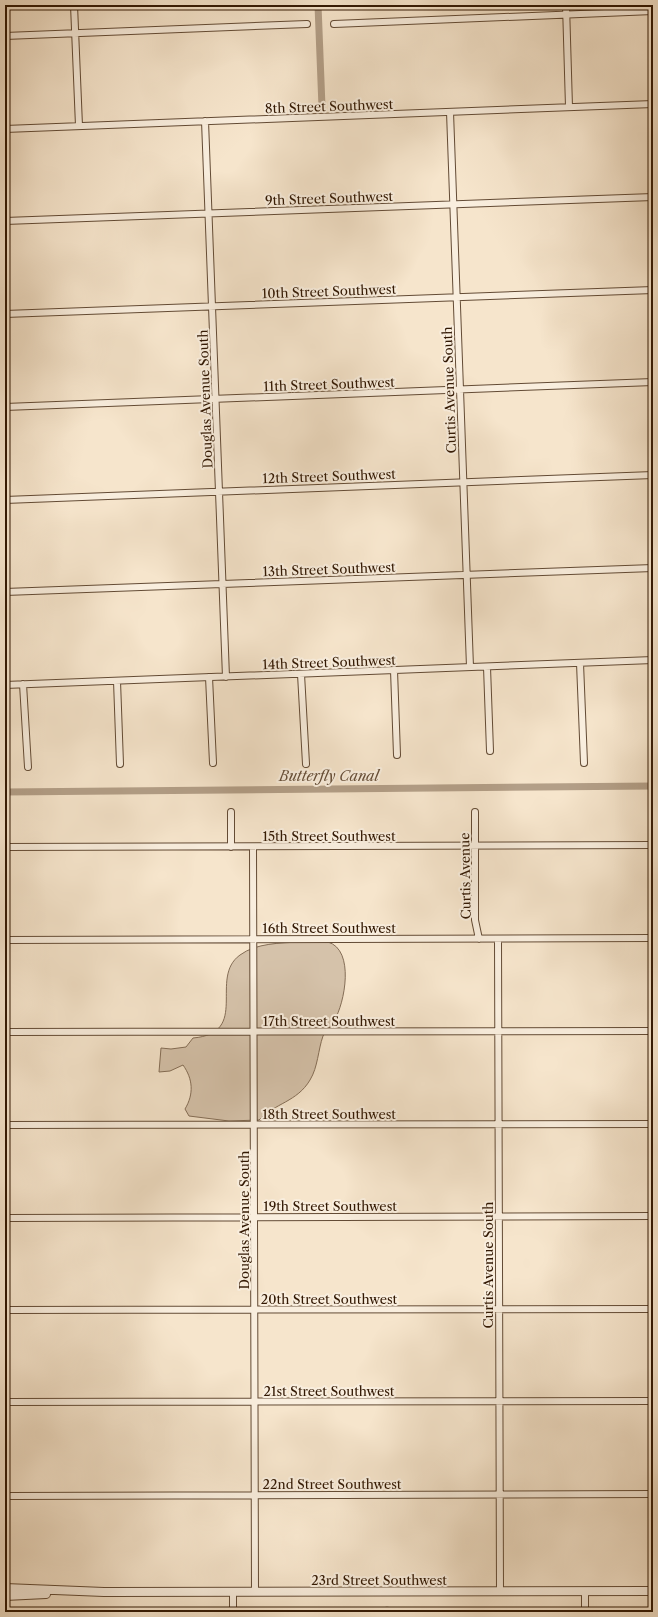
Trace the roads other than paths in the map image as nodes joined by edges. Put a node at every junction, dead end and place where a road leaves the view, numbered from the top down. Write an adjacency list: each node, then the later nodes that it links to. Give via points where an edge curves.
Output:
1 (74, 5): 7 (street)
2 (566, 5): 4 (street)
3 (653, 11): 4 (street)
4 (566, 15): 6 (street); 10 (street)
5 (307, 24): 7 (street)
6 (334, 24)
7 (75, 34): 8 (street); 13 (street)
8 (5, 36)
9 (653, 104): 10 (street, 8th Street Southwest)
10 (569, 107): 11 (street, 8th Street Southwest)
11 (450, 112): 12 (street, 8th Street Southwest); 16 (street, Curtis Avenue South)
12 (205, 121): 13 (street, 8th Street Southwest); 17 (street, Douglas Avenue South)
13 (78, 126): 14 (street, 8th Street Southwest)
14 (5, 129)
15 (653, 197): 16 (street, 9th Street Southwest)
16 (453, 205): 17 (street, 9th Street Southwest); 20 (street, Curtis Avenue South)
17 (209, 214): 18 (street, 9th Street Southwest); 21 (street, Douglas Avenue South)
18 (5, 221)
19 (653, 290): 20 (street, 10th Street Southwest)
20 (456, 297): 21 (street, 10th Street Southwest); 24 (street, Curtis Avenue South)
21 (212, 306): 22 (street, 10th Street Southwest); 25 (street, Douglas Avenue South)
22 (5, 314)
23 (653, 382): 24 (street, 11th Street Southwest)
24 (460, 390): 25 (street, 11th Street Southwest); 28 (street, Curtis Avenue South)
25 (216, 399): 26 (street, 11th Street Southwest); 29 (street, Douglas Avenue South)
26 (5, 407)
27 (653, 475): 28 (street, 12th Street Southwest)
28 (463, 482): 29 (street, 12th Street Southwest); 32 (street, Curtis Avenue South)
29 (219, 492): 30 (street, 12th Street Southwest); 33 (street, Douglas Avenue South)
30 (5, 500)
31 (653, 568): 32 (street, 13th Street Southwest)
32 (467, 574): 33 (street, 13th Street Southwest); 37 (street, Curtis Avenue South)
33 (222, 584): 34 (street, 13th Street Southwest); 42 (street, Douglas Avenue South)
34 (5, 592)
35 (653, 660): 36 (street, 14th Street Southwest)
36 (580, 663): 38 (street, 14th Street Southwest); 49 (street)
37 (470, 667): 38 (street, 14th Street Southwest); 39 (street, 14th Street Southwest)
38 (487, 667): 46 (street)
39 (394, 670): 40 (street, 14th Street Southwest); 47 (street)
40 (301, 674): 42 (street, 14th Street Southwest); 51 (street)
41 (209, 677): 42 (street, 14th Street Southwest); 43 (street, 14th Street Southwest); 48 (street)
42 (226, 677)
43 (117, 681): 44 (street, 14th Street Southwest); 50 (street)
44 (23, 684): 45 (street, 14th Street Southwest); 52 (street)
45 (5, 685)
46 (490, 752)
47 (397, 755)
48 (213, 763)
49 (584, 763)
50 (120, 764)
51 (306, 764)
52 (28, 767)
53 (231, 812): 58 (street)
54 (475, 812): 55 (street, Curtis Avenue)
55 (475, 846): 56 (street, 15th Street Southwest); 59 (street, 15th Street Southwest); 62 (street, Curtis Avenue, via 475,920)
56 (653, 846)
57 (5, 847): 58 (street, 15th Street Southwest)
58 (231, 847): 59 (street, 15th Street Southwest)
59 (253, 847): 61 (street, Douglas Avenue South)
60 (653, 938): 63 (street, 16th Street Southwest)
61 (254, 939): 62 (street, 16th Street Southwest); 64 (street, 16th Street Southwest); 68 (street, Douglas Avenue South)
62 (479, 939): 63 (street, 16th Street Southwest)
63 (498, 939): 65 (street, Curtis Avenue South)
64 (5, 940)
65 (498, 1031): 66 (street, 17th Street Southwest); 68 (street, 17th Street Southwest); 69 (street, Curtis Avenue South)
66 (653, 1031)
67 (5, 1032): 68 (street, 17th Street Southwest)
68 (254, 1032): 72 (street, Douglas Avenue South)
69 (498, 1124): 70 (street, 18th Street Southwest); 72 (street, 18th Street Southwest); 75 (street, Curtis Avenue South)
70 (653, 1124)
71 (5, 1125): 72 (street, 18th Street Southwest)
72 (254, 1125): 74 (street, Douglas Avenue South)
73 (653, 1216): 75 (street, 19th Street Southwest)
74 (254, 1217): 75 (street, 19th Street Southwest); 76 (street, 19th Street Southwest); 80 (street, Douglas Avenue South)
75 (498, 1217): 77 (street, Curtis Avenue South)
76 (8, 1218)
77 (499, 1309): 78 (street, 20th Street Southwest); 80 (street, 20th Street Southwest); 81 (street, Curtis Avenue South)
78 (653, 1309)
79 (5, 1310): 80 (street, 20th Street Southwest)
80 (255, 1310): 84 (street, Douglas Avenue South)
81 (499, 1401): 82 (street, 21st Street Southwest); 84 (street, 21st Street Southwest); 85 (street, Curtis Avenue South)
82 (653, 1401)
83 (5, 1402): 84 (street, 21st Street Southwest)
84 (255, 1402): 87 (street, Douglas Avenue South)
85 (499, 1494): 86 (street, 22nd Street Southwest); 87 (street, 22nd Street Southwest); 95 (street, Curtis Avenue South)
86 (653, 1494)
87 (255, 1495): 88 (street, 22nd Street Southwest); 94 (street, Douglas Avenue South)
88 (11, 1496)
89 (5, 1588): 92 (street, 23rd Street Southwest)
90 (585, 1591): 91 (street, 23rd Street Southwest); 95 (street, 23rd Street Southwest); 98 (street)
91 (653, 1591)
92 (104, 1592): 93 (street, 23rd Street Southwest); 96 (street, 23rd Street Southwest)
93 (233, 1592): 94 (street, 23rd Street Southwest); 97 (street)
94 (255, 1592): 95 (street, 23rd Street Southwest)
95 (500, 1592)
96 (5, 1596)
97 (232, 1612)
98 (586, 1612)

